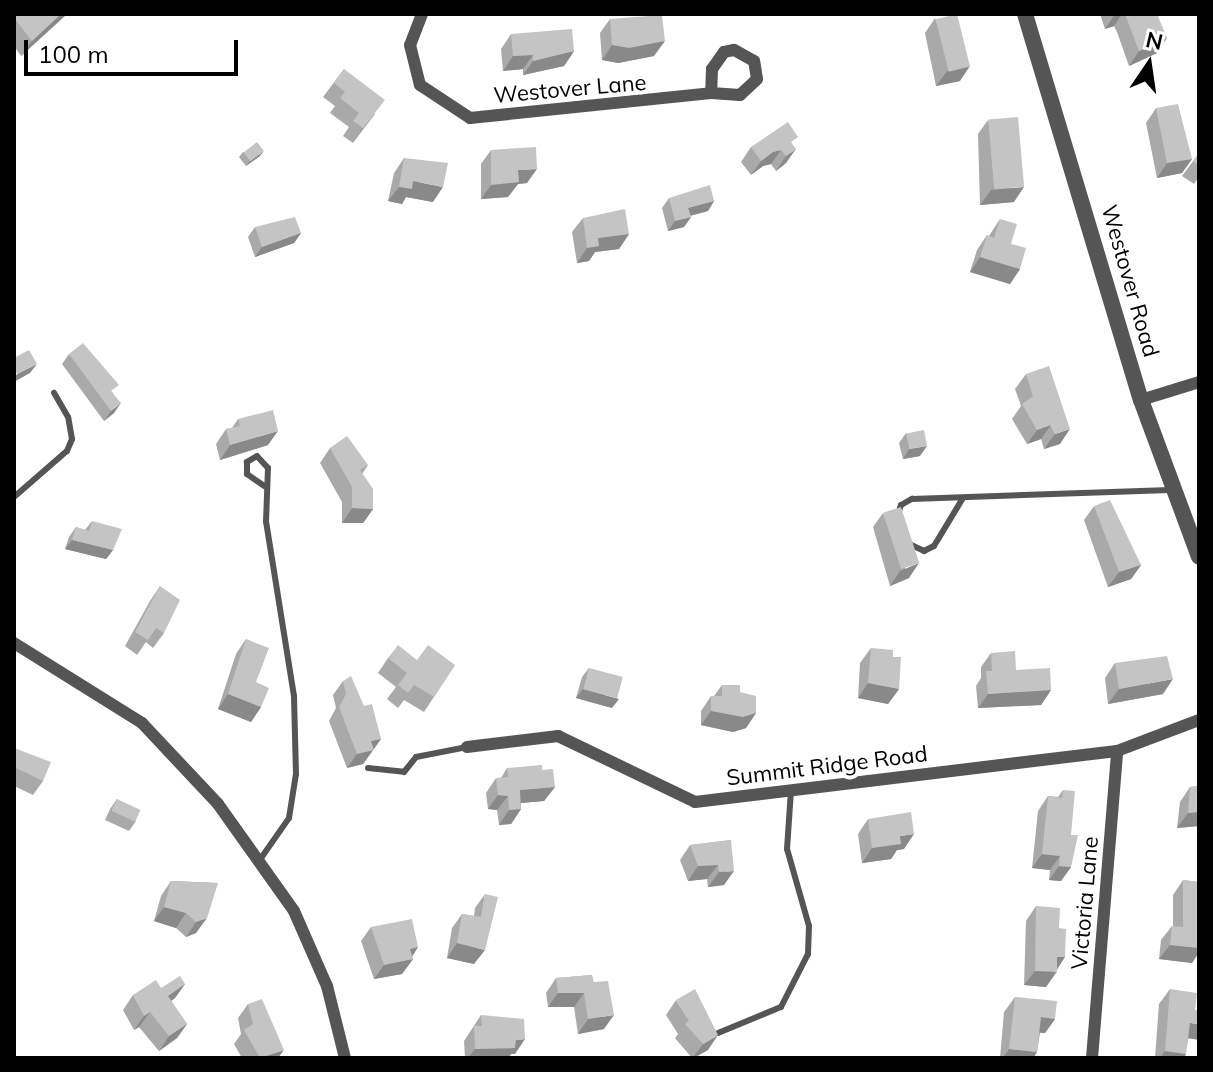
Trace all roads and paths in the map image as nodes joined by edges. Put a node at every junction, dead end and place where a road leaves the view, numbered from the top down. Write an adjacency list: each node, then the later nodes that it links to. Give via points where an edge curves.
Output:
1 (422, 14): 3 (street, Westover Lane, via 410,45 420,85 470,118)
2 (1025, 14): 6 (street, Westover Road)
3 (711, 93): 3 (street, Westover Lane, via 712,69 724,52 734,50 754,61 757,79 748,93)
4 (1199, 382): 6 (street)
5 (54, 393): 9 (lane, via 68,417 72,439 67,451)
6 (1141, 400): 8 (street, Westover Road)
7 (264, 486): 7 (lane, via 268,468 257,456 247,462 247,474); 20 (lane, via 294,696 296,774 289,818)
8 (1174, 490): 10 (lane); 13 (street, Westover Road)
9 (14, 497)
10 (963, 498): 11 (lane, via 912,499 901,505); 12 (lane, via 934,546 915,549)
11 (899, 526)
12 (902, 534)
13 (1199, 557)
14 (14, 643): 20 (street, via 142,723 218,804)
15 (1199, 720): 17 (street, Summit Ridge Road)
16 (467, 747): 18 (lane, via 416,757 404,772); 19 (street, Summit Ridge Road, via 558,736 695,802)
17 (1117, 751): 19 (street, Summit Ridge Road); 23 (street, Victoria Lane)
18 (368, 768)
19 (791, 790): 21 (lane, via 787,849 802,892 808,954 781,1007)
20 (259, 861): 22 (street, via 294,911 327,986)
21 (718, 1033)
22 (345, 1058)
23 (1092, 1058)

